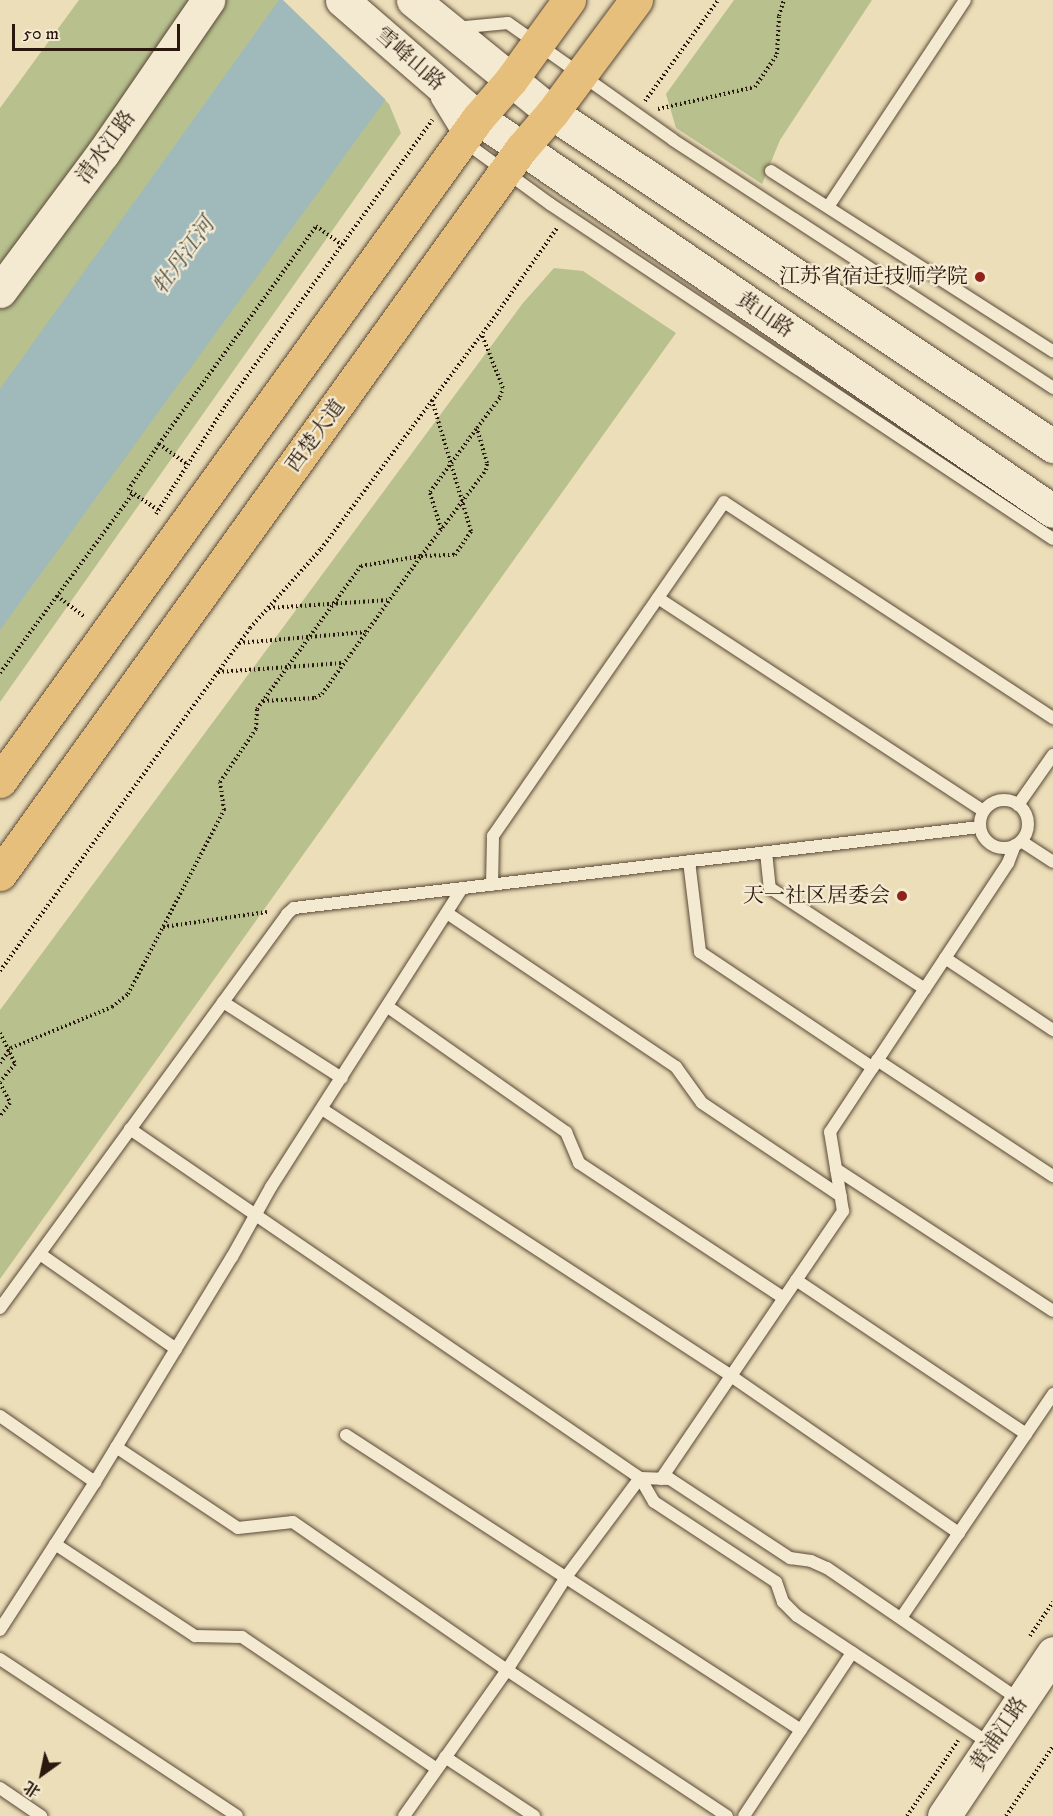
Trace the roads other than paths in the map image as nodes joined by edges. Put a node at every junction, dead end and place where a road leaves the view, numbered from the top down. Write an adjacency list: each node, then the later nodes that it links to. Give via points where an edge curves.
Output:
1 (208, 0): 17 (main road, 清水江路, via 103,153)
2 (342, 0): 9 (main road, 雪峰山路)
3 (413, 0): 7 (main road)
4 (569, 0): 8 (highway)
5 (636, 0): 10 (highway, 西楚大道)
6 (965, 0): 16 (lane)
7 (446, 28): 8 (lane, via 508,23); 11 (main road)
8 (537, 44): 10 (lane); 11 (highway)
9 (420, 69): 13 (main road, 雪峰山路); 13 (lane, via 442,106)
10 (581, 75): 12 (highway, 西楚大道); 19 (lane)
11 (511, 80): 12 (main road); 13 (highway)
12 (552, 113): 14 (highway, 西楚大道); 20 (main road)
13 (470, 129): 14 (main road, 黄山路); 26 (highway)
14 (513, 160): 21 (main road, 黄山路); 22 (lane, via 566,214); 34 (highway, 西楚大道)
15 (771, 171): 16 (lane)
16 (828, 207): 18 (lane)
17 (0, 291)
18 (1053, 351)
19 (1053, 388)
20 (1053, 446)
21 (1053, 511)
22 (1053, 539)
23 (658, 598): 24 (lane, via 724,502); 28 (lane); 35 (lane, via 493,836)
24 (1053, 718)
25 (1053, 755): 27 (lane)
26 (0, 781)
27 (1018, 805): 28 (lane, via 1003,800); 30 (lane, via 1028,826)
28 (983, 811): 29 (lane)
29 (980, 827): 30 (lane, via 992,846 1008,848); 31 (lane)
30 (1018, 843): 33 (lane); 38 (lane)
31 (766, 852): 32 (lane); 39 (lane, via 770,888)
32 (689, 861): 35 (lane); 43 (lane, via 700,952)
33 (1053, 862)
34 (0, 874)
35 (492, 885): 36 (lane)
36 (462, 888): 37 (lane); 40 (lane, via 294,908)
37 (447, 913): 41 (lane); 49 (lane, via 676,1067 702,1104)
38 (945, 957): 39 (lane); 42 (lane)
39 (925, 988): 43 (lane)
40 (223, 1002): 44 (lane); 46 (lane)
41 (388, 1006): 44 (lane); 53 (lane, via 566,1132 579,1162)
42 (1053, 1030)
43 (875, 1064): 47 (lane, via 830,1132); 48 (lane)
44 (342, 1078): 45 (lane)
45 (322, 1109): 50 (lane); 57 (lane)
46 (130, 1129): 50 (lane); 51 (lane)
47 (836, 1169): 49 (lane); 55 (lane)
48 (1053, 1176)
49 (841, 1196): 52 (lane, via 843,1211)
50 (257, 1215): 56 (lane); 63 (lane)
51 (40, 1254): 54 (lane); 56 (lane)
52 (796, 1280): 53 (lane); 60 (lane)
53 (784, 1298): 57 (lane)
54 (0, 1308)
55 (1053, 1311)
56 (176, 1349): 62 (lane)
57 (731, 1376): 64 (lane); 66 (lane)
58 (1053, 1395): 60 (lane)
59 (0, 1416): 65 (lane)
60 (1026, 1434): 66 (lane)
61 (346, 1435): 68 (lane)
62 (116, 1448): 65 (lane); 74 (lane, via 238,1528 293,1522)
63 (640, 1478): 64 (lane); 68 (lane); 71 (lane, via 654,1502 776,1582 783,1602 797,1616)
64 (661, 1479): 69 (lane, via 670,1479 790,1558 827,1568)
65 (95, 1482): 67 (lane)
66 (959, 1533): 69 (lane)
67 (55, 1544): 70 (lane); 80 (lane, via 195,1636 242,1637)
68 (566, 1577): 74 (lane); 77 (lane)
69 (901, 1618): 76 (lane)
70 (0, 1630)
71 (852, 1653): 77 (lane); 78 (lane)
72 (1053, 1653): 76 (main road, 黄浦江路)
73 (0, 1659): 83 (lane)
74 (507, 1670): 79 (lane); 86 (lane)
75 (1053, 1692): 89 (main road, 黄浦江路)
76 (1022, 1701): 78 (main road, 黄浦江路)
77 (801, 1730): 87 (lane)
78 (992, 1745): 88 (main road, 黄浦江路)
79 (445, 1757): 80 (lane); 85 (lane)
80 (437, 1768): 84 (lane)
81 (0, 1788): 82 (lane)
82 (41, 1816)
83 (237, 1816)
84 (404, 1816)
85 (534, 1816)
86 (727, 1816)
87 (744, 1816)
88 (944, 1816)
89 (970, 1816)

